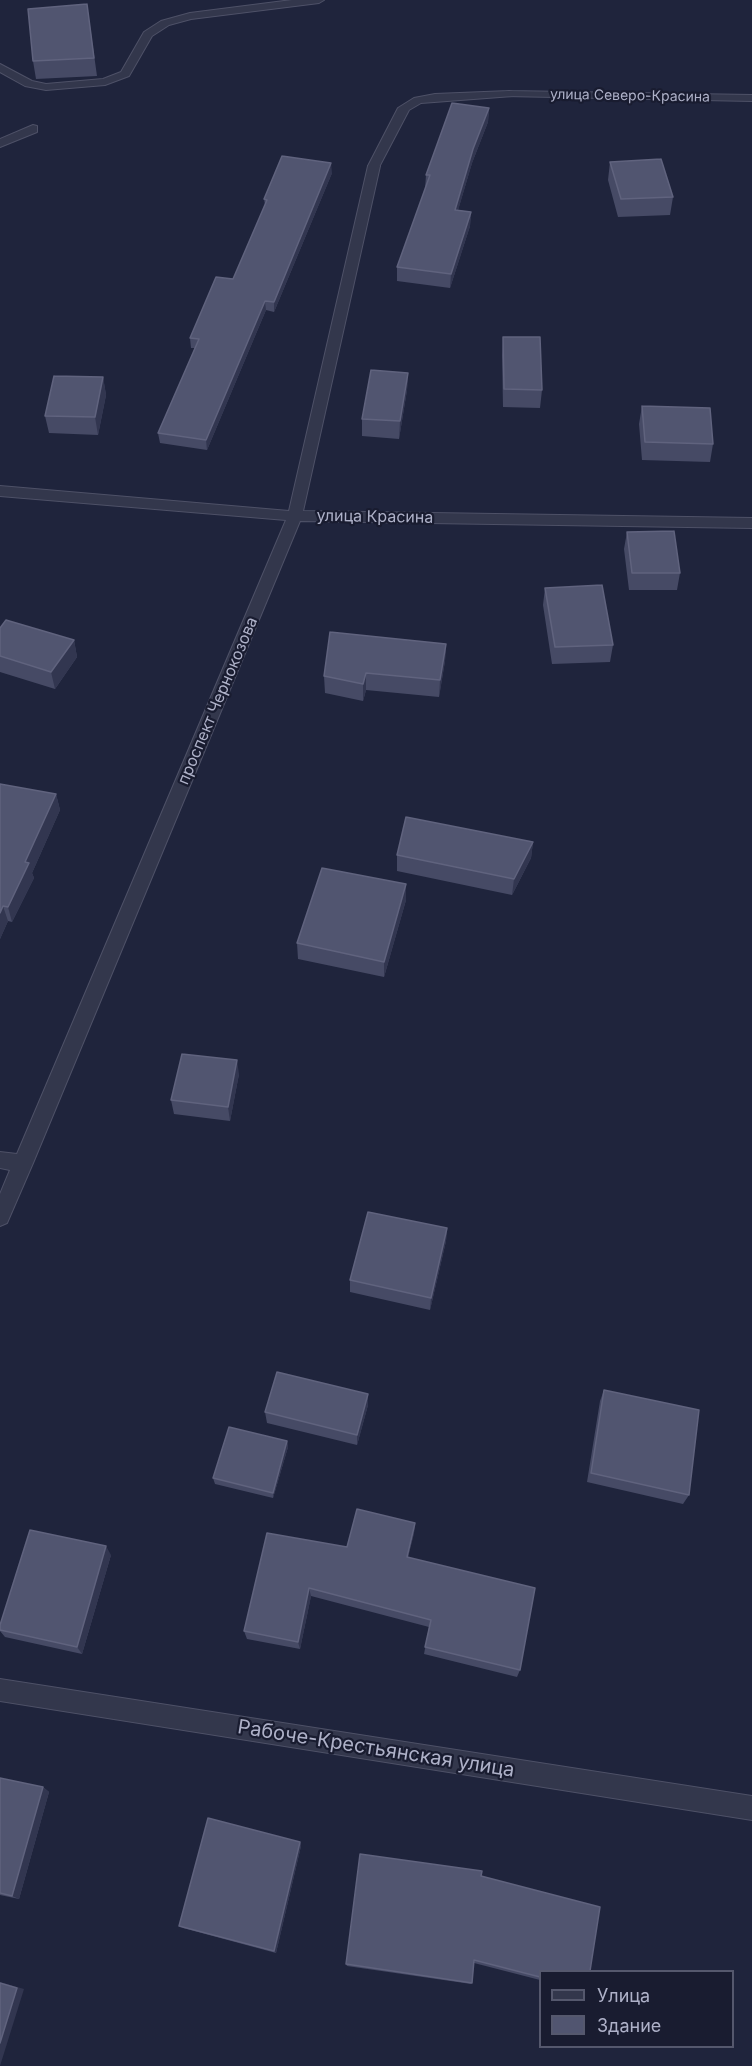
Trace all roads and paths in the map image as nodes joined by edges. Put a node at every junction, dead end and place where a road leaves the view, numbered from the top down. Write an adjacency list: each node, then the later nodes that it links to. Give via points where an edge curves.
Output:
1 (319, 0): 2 (street, via 190,16 165,23 148,34 125,74 105,82 46,87 29,84)
2 (0, 67)
3 (752, 99): 6 (street, улица Северо-Красина, via 509,94 418,100 404,108)
4 (33, 129): 5 (street)
5 (0, 143)
6 (374, 166): 8 (street, проспект Чернокозова)
7 (0, 491): 8 (street, улица Красина)
8 (295, 516): 9 (street, улица Красина); 11 (street, проспект Чернокозова)
9 (752, 523)
10 (0, 1160): 11 (street)
11 (24, 1163): 12 (street, проспект Чернокозова)
12 (0, 1217)
13 (0, 1690): 14 (street, Рабоче-Крестьянская улица)
14 (752, 1808)

